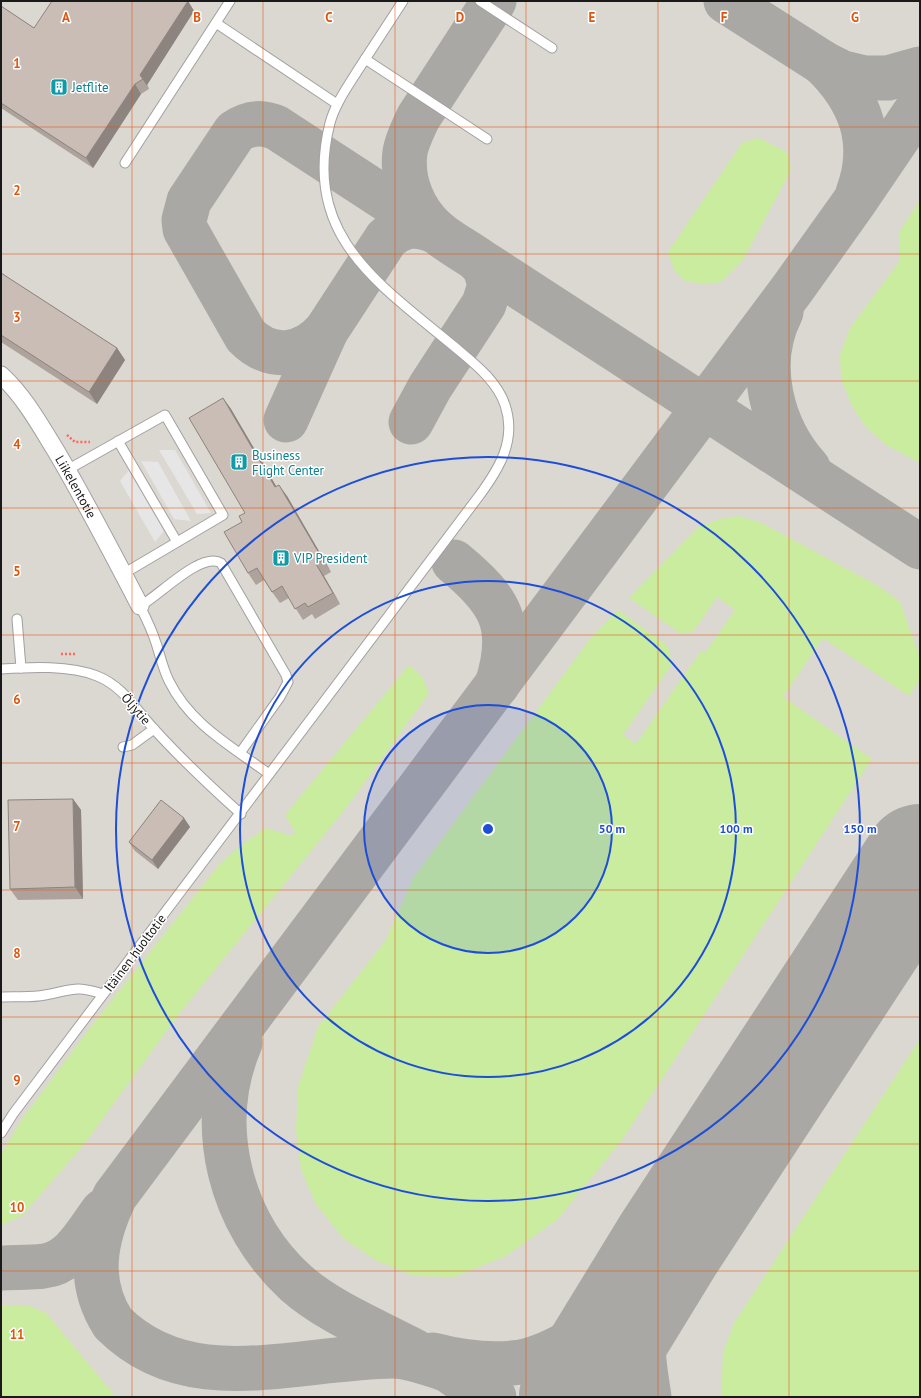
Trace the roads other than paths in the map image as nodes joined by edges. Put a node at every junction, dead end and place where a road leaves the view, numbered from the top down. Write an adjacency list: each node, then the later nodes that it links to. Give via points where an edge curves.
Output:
1 (230, 1): 4 (lane)
2 (402, 1): 6 (lane, Itäinen huoltotie)
3 (480, 1): 5 (lane)
4 (216, 23): 7 (lane); 9 (lane)
5 (552, 48)
6 (365, 59): 7 (lane, Itäinen huoltotie); 8 (lane)
7 (337, 104): 22 (lane, Itäinen huoltotie, via 330,121 324,159 324,181 335,225 370,276 462,353 498,389 506,405 508,442 496,474)
8 (487, 139)
9 (125, 163)
10 (1, 375): 12 (street, Liikelentotie, via 36,419)
11 (118, 441): 12 (lane); 13 (lane); 13 (lane, via 165,415 173,428 223,515)
12 (67, 470): 14 (street, Liikelentotie)
13 (177, 542): 14 (lane)
14 (123, 574): 15 (street, Liikelentotie)
15 (140, 606): 21 (lane, via 169,680 180,698 195,719); 21 (lane, via 174,580 208,561 222,563 288,682)
16 (17, 619): 17 (lane)
17 (21, 668): 18 (lane, Öljytie); 19 (lane, Öljytie, via 71,670 99,676 122,692)
18 (1, 670)
19 (154, 729): 20 (lane, via 132,745); 23 (lane, Öljytie)
20 (123, 747)
21 (240, 753): 22 (lane)
22 (269, 774): 23 (lane, Itäinen huoltotie)
23 (241, 814): 24 (lane, Itäinen huoltotie)
24 (103, 994): 25 (lane, via 84,988 68,989 44,996); 26 (lane, Itäinen huoltotie)
25 (1, 997)
26 (1, 1133)

